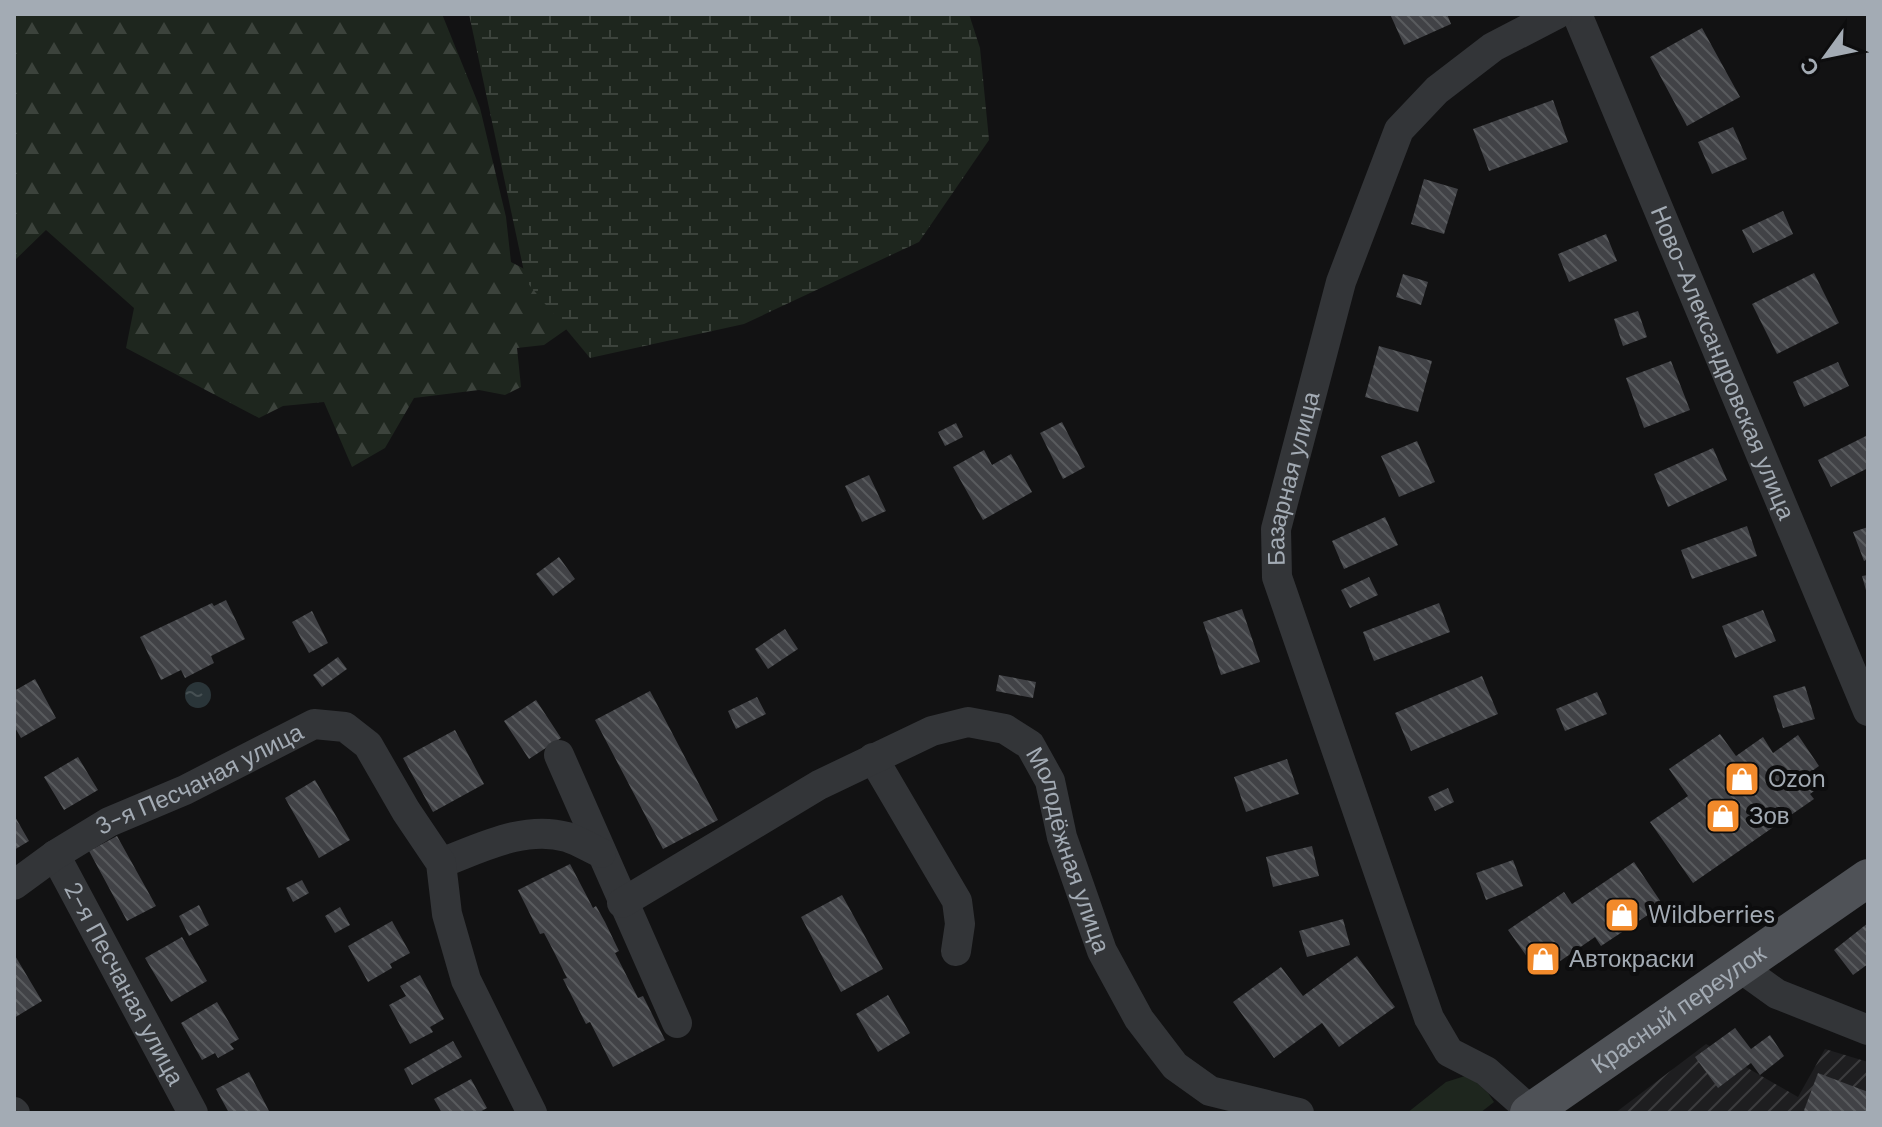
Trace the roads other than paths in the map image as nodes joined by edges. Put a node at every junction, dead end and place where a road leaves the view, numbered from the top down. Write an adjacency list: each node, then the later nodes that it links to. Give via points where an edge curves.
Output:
1 (1580, 17): 2 (street, Ново-Александровская улица); 15 (street, Базарная улица, via 1493,47 1437,90 1399,130 1341,282 1276,529 1277,577 1429,1018 1449,1052 1486,1071)
2 (1868, 711)
3 (559, 755): 5 (street)
4 (873, 758): 10 (street, Молодёжная улица, via 767,814); 11 (street, via 957,901); 18 (street, Молодёжная улица, via 932,731 968,722 1005,729 1030,745 1050,781 1062,837 1102,951 1139,1019 1175,1066 1210,1091)
5 (601, 853): 7 (street, via 568,838 534,832); 10 (street)
6 (55, 855): 7 (street, 3-я Песчаная улица, via 109,822 314,724 345,727 368,745); 9 (street, 3-я Песчаная улица); 16 (street, 2-я Песчаная улица)
7 (441, 863): 17 (street, 3-я Песчаная улица, via 447,914 466,980)
8 (1868, 878): 12 (main road, Красный переулок)
9 (14, 885)
10 (622, 903): 13 (street)
11 (956, 951)
12 (1738, 966): 14 (street, via 1777,994); 15 (main road, Красный переулок)
13 (677, 1023)
14 (1868, 1030)
15 (1530, 1112)
16 (193, 1113)
17 (532, 1113)
18 (1299, 1113)

